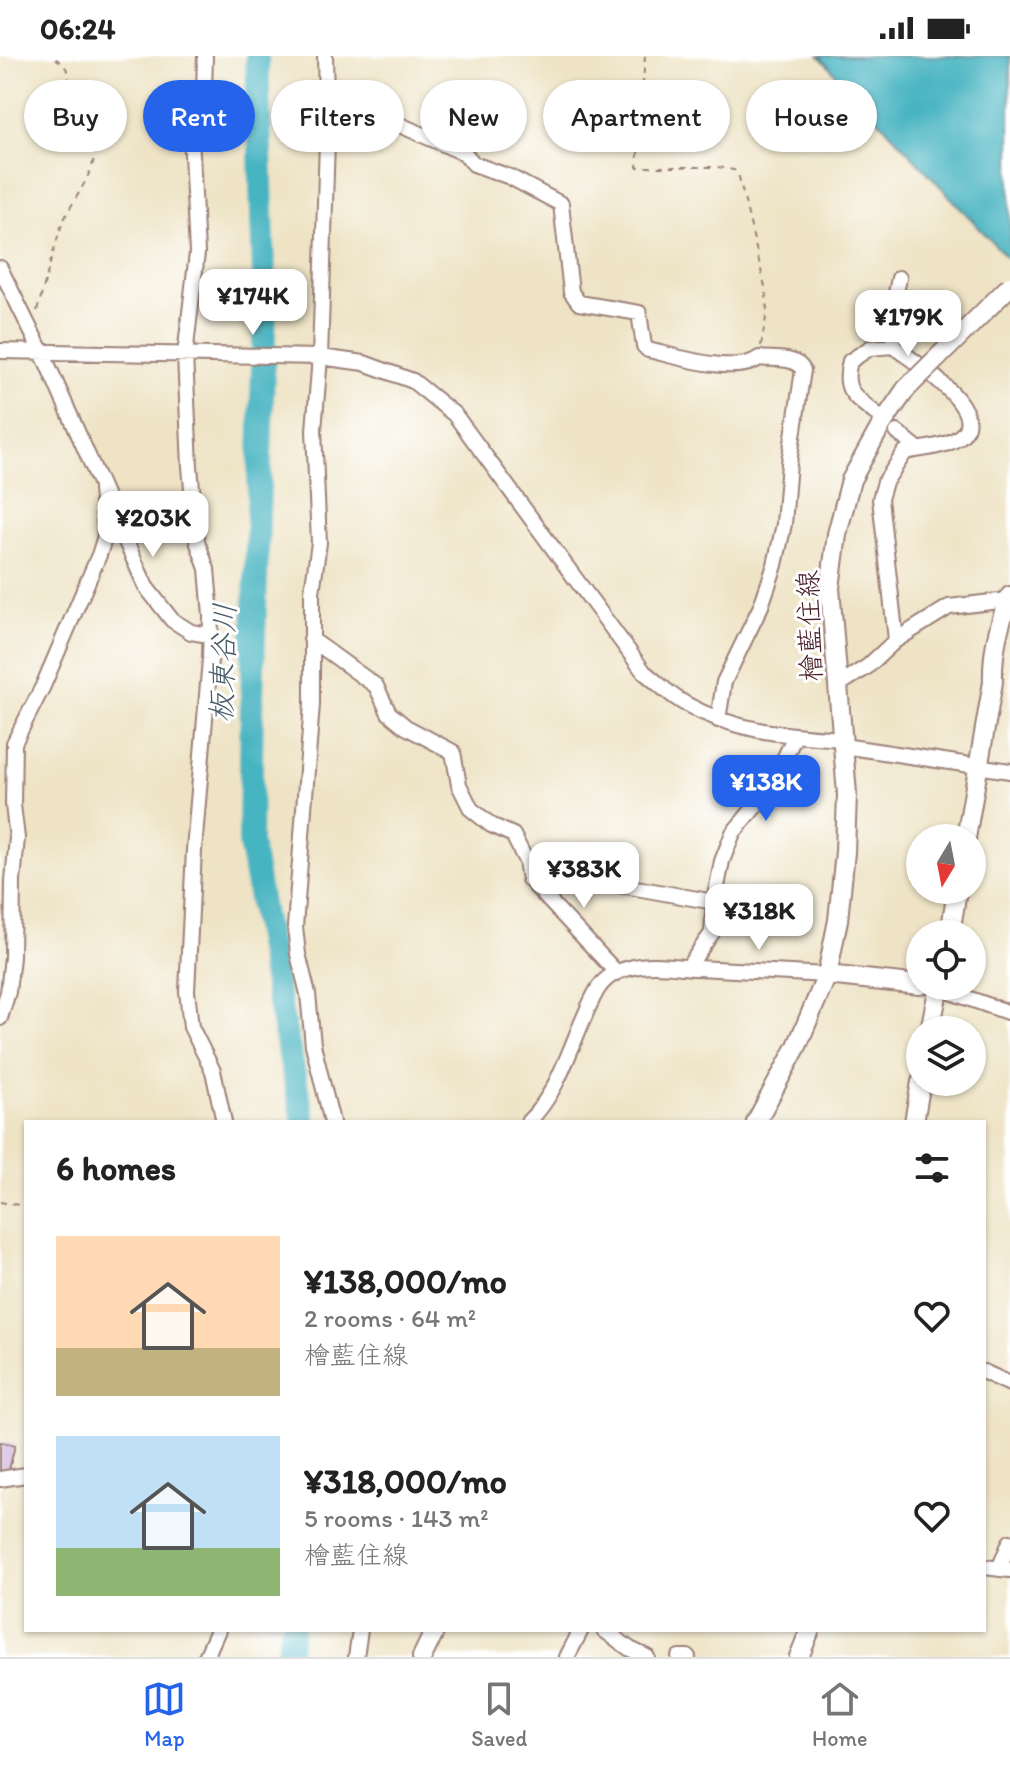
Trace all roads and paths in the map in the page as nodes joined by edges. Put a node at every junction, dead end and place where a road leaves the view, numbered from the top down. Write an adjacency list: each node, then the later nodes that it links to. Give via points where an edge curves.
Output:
1 (52, 56): 9 (path, via 70,76 57,118 88,131 95,150 61,226)
2 (205, 56): 13 (street, via 204,91 191,135 197,253)
3 (325, 56): 14 (street)
4 (645, 56): 15 (path, via 637,167 718,167 734,170 739,177 766,291)
5 (404, 127): 15 (street, via 561,204 571,292 579,303 639,313 648,350 727,366)
6 (0, 268): 9 (street)
7 (899, 278): 10 (street)
8 (1010, 286): 24 (main road, 檜藍住線, bridge, via 906,389 851,480 830,588)
9 (29, 326): 12 (street)
10 (893, 346): 16 (street, via 870,348 850,361 849,390); 18 (street, via 953,392 966,421 950,443)
11 (0, 351): 12 (street)
12 (42, 352): 13 (street); 19 (street)
13 (185, 355): 14 (street); 21 (street, via 190,467 197,541 207,569)
14 (320, 357): 22 (street, via 314,430 319,543); 25 (street, via 364,363 413,381 455,415 644,672 681,701)
15 (759, 358): 25 (street, via 793,361 803,370 775,565 724,682)
16 (875, 413)
17 (897, 432): 18 (street)
18 (918, 449): 23 (street, via 905,452 880,499)
19 (101, 489): 21 (street, via 146,587 172,620); 39 (street, via 105,536 99,555 14,743 12,957)
20 (1009, 598): 23 (street, via 949,607); 28 (main road, via 998,631)
21 (209, 635): 41 (street, via 187,991 191,1027 213,1071)
22 (311, 639): 31 (street, via 376,686 389,713 406,727 453,752 459,785 471,809 513,835); 42 (street, via 312,704 295,927 313,1045)
23 (896, 640): 24 (street)
24 (838, 685): 27 (main road, 檜藍住線)
25 (718, 720): 26 (street)
26 (795, 736): 27 (street); 32 (street, via 769,790 733,833)
27 (843, 743): 28 (street); 35 (main road, 檜藍住線, via 845,852)
28 (979, 765): 29 (street); 30 (main road)
29 (1010, 771)
30 (968, 824)
31 (526, 861): 32 (street, via 603,882); 34 (street, via 529,879)
32 (714, 902): 33 (street, via 712,933)
33 (688, 967): 34 (street); 35 (street)
34 (616, 972): 43 (street, via 596,992 574,1045)
35 (827, 975): 36 (main road); 44 (main road, 檜藍住線)
36 (906, 983)
37 (972, 1000): 38 (street)
38 (1010, 1013)
39 (0, 1018)
40 (919, 1096): 45 (main road)
41 (224, 1120)
42 (332, 1120)
43 (529, 1120)
44 (757, 1120)
45 (914, 1120)
46 (0, 1202): 47 (path)
47 (24, 1206)
48 (986, 1373): 49 (street)
49 (1010, 1384)
50 (1010, 1542): 51 (street)
51 (998, 1568)
52 (217, 1632): 58 (street)
53 (360, 1632): 59 (street)
54 (434, 1632): 60 (main road)
55 (580, 1632): 61 (street)
56 (607, 1632): 62 (street)
57 (809, 1632): 65 (main road)
58 (206, 1657)
59 (356, 1657)
60 (422, 1657)
61 (567, 1657)
62 (647, 1657)
63 (679, 1657): 64 (street)
64 (688, 1657)
65 (799, 1657)

